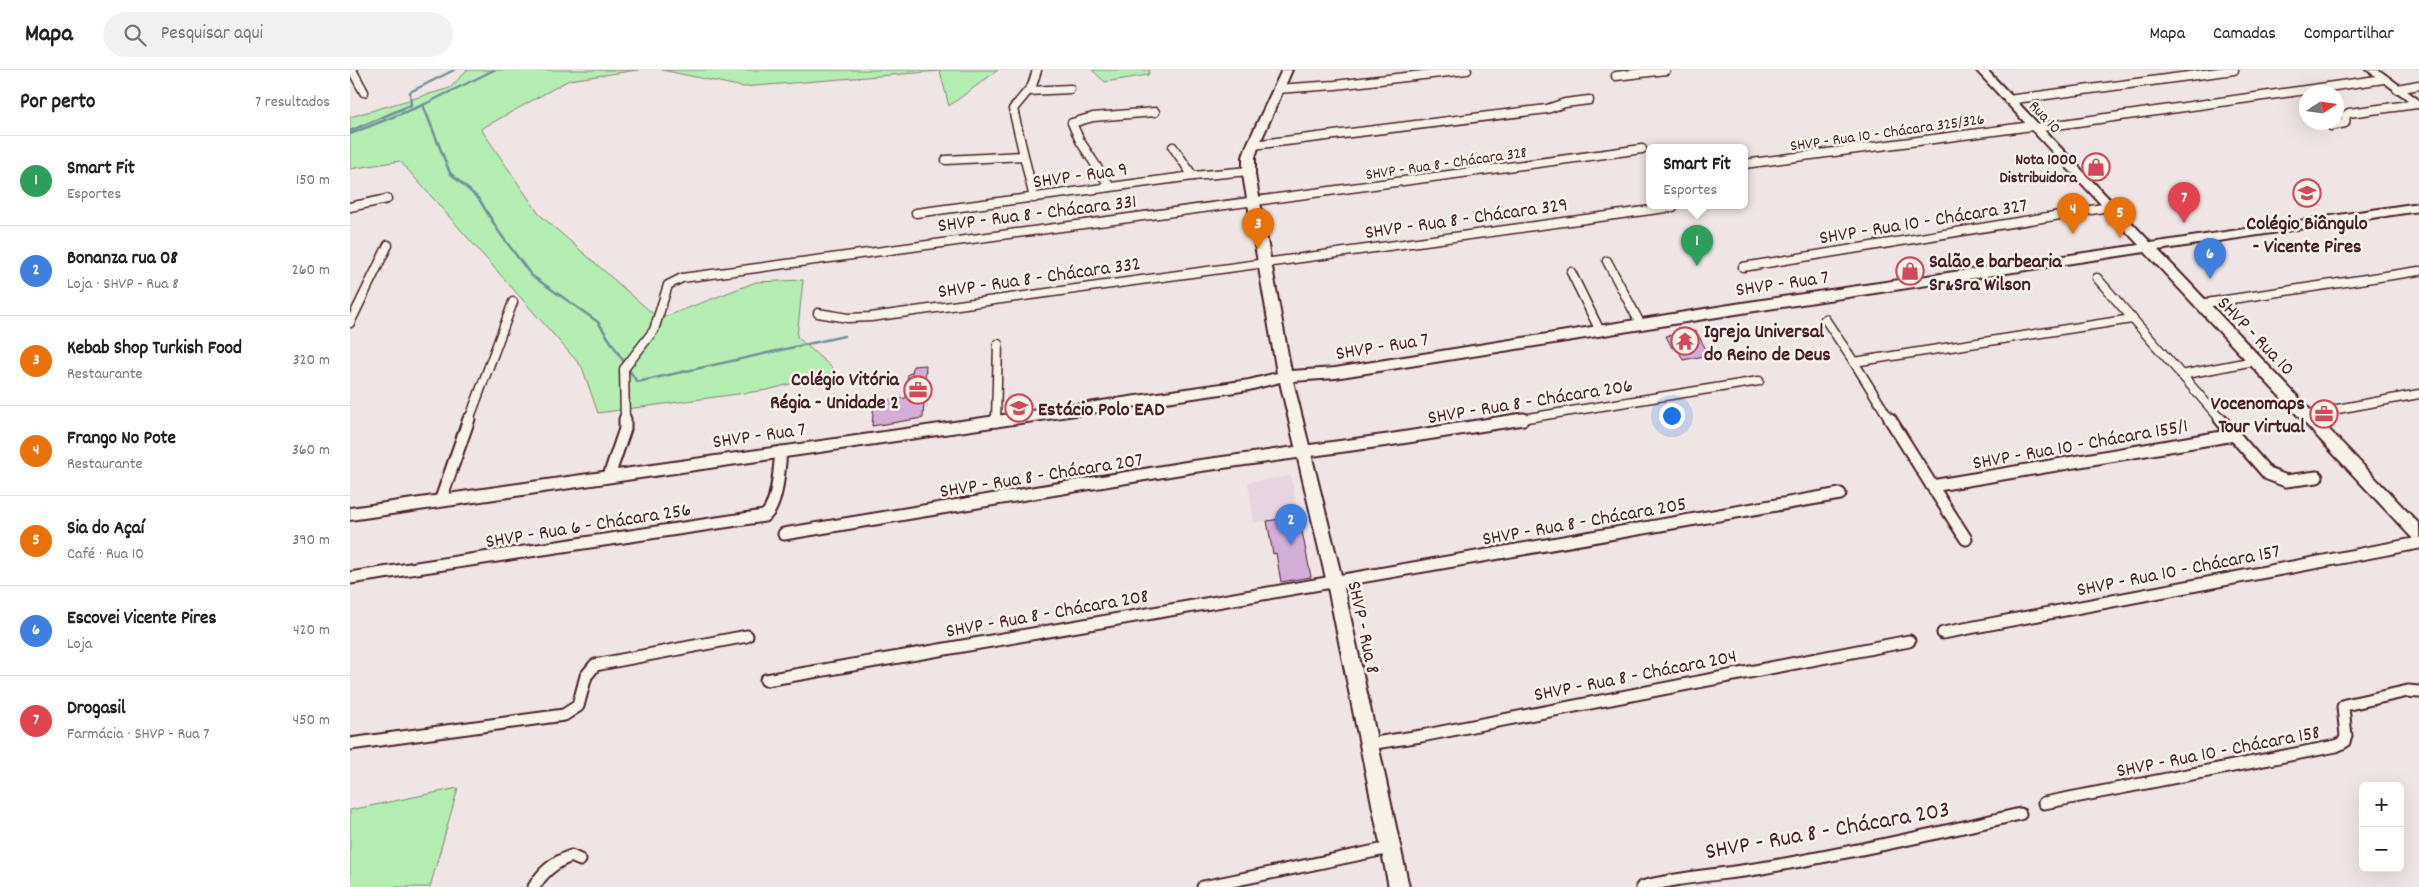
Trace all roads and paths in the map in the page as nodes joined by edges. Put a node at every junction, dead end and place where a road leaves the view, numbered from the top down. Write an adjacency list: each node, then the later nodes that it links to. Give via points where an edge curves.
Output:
1 (352, 70): 16 (street)
2 (1037, 70): 15 (street)
3 (1287, 70): 14 (street, SHVP - Rua 8)
4 (1467, 70): 14 (street)
5 (1666, 70): 9 (street)
6 (1980, 70): 18 (street, Rua 10)
7 (2234, 70): 18 (street)
8 (2372, 70): 10 (street)
9 (1616, 76)
10 (2384, 79): 12 (street); 22 (street, SHVP - Rua 10 - Chácara 325/326)
11 (2419, 85): 12 (street)
12 (2397, 88): 19 (street)
13 (1070, 89): 15 (street)
14 (1278, 89): 23 (street, SHVP - Rua 8)
15 (1028, 91): 26 (street, via 1013,109)
16 (364, 92)
17 (1589, 100): 23 (street, via 1547,109)
18 (2008, 100): 22 (street, Rua 10)
19 (2418, 104): 21 (street, via 2349,113)
20 (1155, 112): 31 (street, via 1093,117 1072,123)
21 (2344, 123)
22 (2033, 127): 28 (street, SHVP - Rua 10 - Chácara 325/326); 36 (street, Rua 10)
23 (1253, 145): 29 (street, SHVP - Rua 8)
24 (1173, 147): 30 (street)
25 (1642, 149): 34 (street, SHVP - Rua 8 - Chácara 328)
26 (1023, 156): 27 (street); 32 (street)
27 (946, 160)
28 (1748, 163)
29 (1249, 171): 30 (street, SHVP - Rua 9); 34 (street, SHVP - Rua 8)
30 (1193, 176): 31 (street, SHVP - Rua 9)
31 (1110, 187): 32 (street, SHVP - Rua 9)
32 (1034, 198): 39 (street, SHVP - Rua 9)
33 (387, 199): 35 (street)
34 (1254, 202): 43 (street, SHVP - Rua 8); 68 (street, SHVP - Rua 8 - Chácara 331, via 682,278 668,285 654,330 624,368 624,429)
35 (350, 207)
36 (2109, 207): 41 (street, Rua 10); 44 (street, SHVP - Rua 10 - Chácara 327)
37 (2419, 207): 41 (street, SHVP - Rua 7)
38 (1658, 209): 43 (street, SHVP - Rua 8 - Chácara 329)
39 (916, 213)
40 (388, 245): 53 (street)
41 (2149, 249): 49 (street, SHVP - Rua 10); 54 (street, SHVP - Rua 7)
42 (1607, 261): 54 (street)
43 (1265, 262): 50 (street, SHVP - Rua 8 - Chácara 332, via 858,318); 60 (street, SHVP - Rua 8)
44 (1743, 267)
45 (2419, 271): 49 (street)
46 (1571, 272): 55 (street)
47 (2097, 278): 51 (street, SHVP - Rua 10 - Chácara 155/1)
48 (513, 302): 72 (street)
49 (2199, 304): 57 (street, SHVP - Rua 10)
50 (818, 313)
51 (2132, 319): 58 (street); 59 (street, SHVP - Rua 10 - Chácara 155/1)
52 (1825, 320): 58 (street)
53 (350, 323)
54 (1641, 325): 55 (street, SHVP - Rua 7)
55 (1600, 331): 60 (street, SHVP - Rua 7, via 1335,373)
56 (998, 344): 64 (street)
57 (2254, 361): 59 (street); 63 (street, SHVP - Rua 10)
58 (1854, 362): 70 (street)
59 (2181, 375): 65 (street, SHVP - Rua 10 - Chácara 155/1)
60 (1286, 376): 64 (street, SHVP - Rua 7, via 1249,385); 67 (street, SHVP - Rua 8)
61 (1760, 381): 67 (street, SHVP - Rua 8 - Chácara 206)
62 (2419, 394): 63 (street)
63 (2305, 415): 75 (street, SHVP - Rua 10)
64 (996, 421): 66 (street, SHVP - Rua 7)
65 (2234, 435): 69 (street, SHVP - Rua 10 - Chácara 155/1, via 2276,479); 70 (street, SHVP - Rua 10 - Chácara 155/1)
66 (781, 452): 68 (street, SHVP - Rua 7); 78 (street, SHVP - Rua 6 - Chácara 256, via 773,505 764,516)
67 (1305, 452): 74 (street, SHVP - Rua 8 - Chácara 207); 79 (street, SHVP - Rua 8)
68 (610, 476): 72 (street, SHVP - Rua 7)
69 (2316, 477)
70 (1932, 486): 76 (street)
71 (1840, 494): 79 (street, SHVP - Rua 8 - Chácara 205)
72 (441, 499): 73 (street, SHVP - Rua 7)
73 (350, 514)
74 (784, 534)
75 (2419, 534)
76 (1966, 539)
77 (2419, 543): 80 (street, SHVP - Rua 10 - Chácara 157)
78 (350, 578)
79 (1335, 583): 83 (street, SHVP - Rua 8 - Chácara 208); 86 (street, SHVP - Rua 8)
80 (1943, 633)
81 (748, 636): 85 (street, via 595,665 586,676 578,706 564,715)
82 (1908, 641): 86 (street, SHVP - Rua 8 - Chácara 204)
83 (766, 680)
84 (2419, 692): 87 (street, SHVP - Rua 10 - Chácara 158, via 2408,691 2345,705 2346,736 2344,742 2336,746)
85 (350, 744)
86 (1368, 744): 89 (street, SHVP - Rua 8)
87 (2044, 803)
88 (2020, 814): 94 (street, SHVP - Rua 8 - Chácara 203, via 1803,860 1726,874 1685,877)
89 (1390, 848): 92 (street); 93 (street, SHVP - Rua 8)
90 (580, 860): 91 (street, via 571,856 555,862 539,877)
91 (534, 887)
92 (1203, 887)
93 (1399, 887)
94 (1642, 887)

